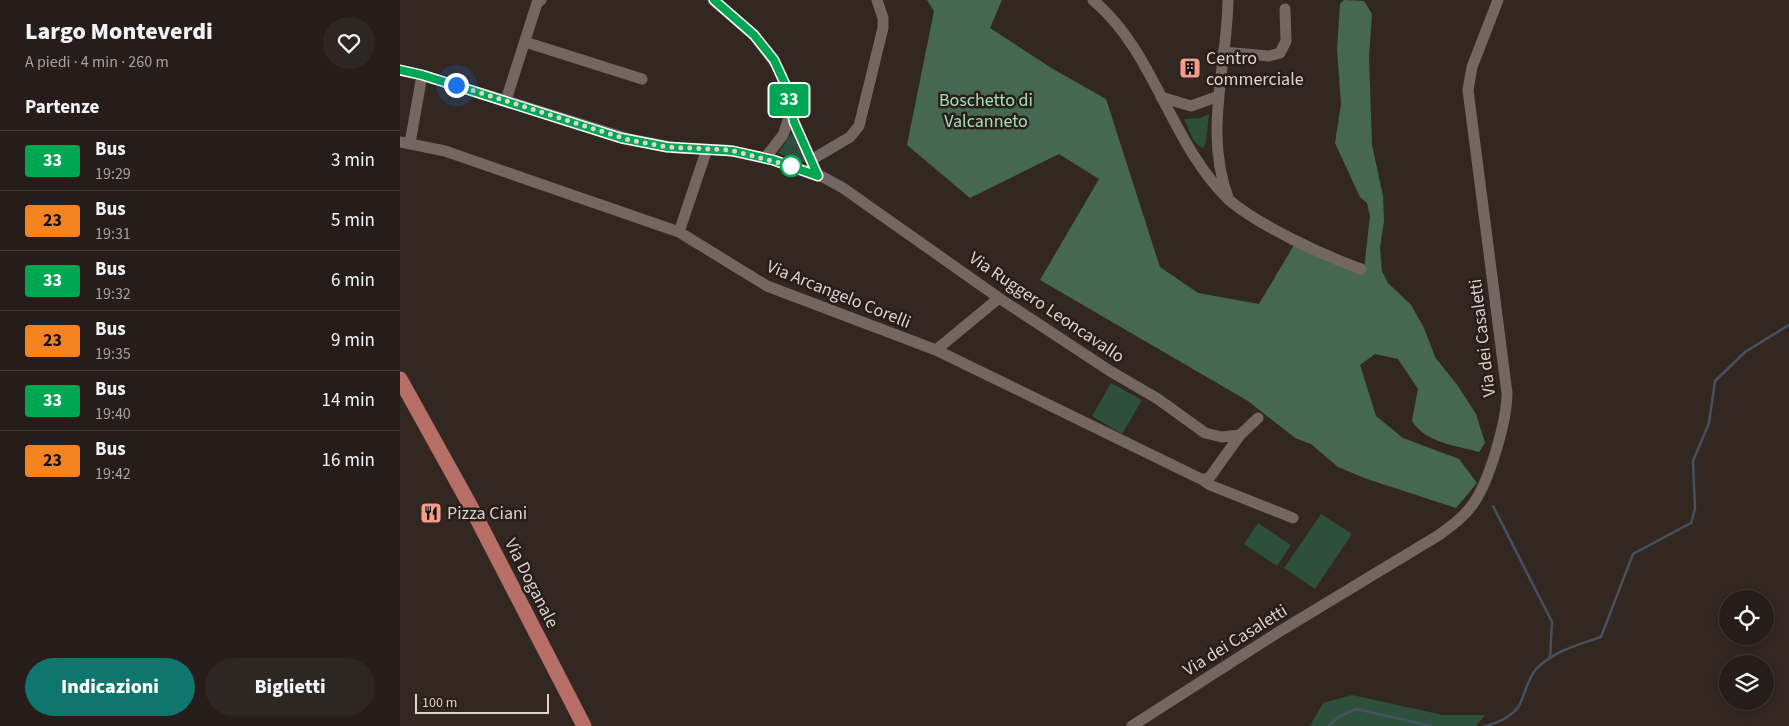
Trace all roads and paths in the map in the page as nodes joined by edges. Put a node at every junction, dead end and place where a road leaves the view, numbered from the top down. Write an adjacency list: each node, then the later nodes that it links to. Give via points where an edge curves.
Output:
1 (714, 0): 16 (street, via 754,35 774,60 786,86)
2 (878, 0): 20 (street, via 883,28 859,126 850,137)
3 (1093, 0): 14 (street, via 1126,38)
4 (1228, 0): 9 (street)
5 (1498, 0): 33 (street, Via dei Casaletti, via 1474,61 1468,90 1508,393 1502,430 1477,498 1460,519 1438,535 1276,633)
6 (535, 1): 8 (street)
7 (1285, 9): 9 (street, via 1286,41 1280,53 1269,56)
8 (525, 42): 12 (street); 15 (street)
9 (1223, 52): 13 (street)
10 (400, 70): 11 (street, Via Ruggero Leoncavallo)
11 (422, 75): 15 (street, Via Ruggero Leoncavallo); 17 (street)
12 (642, 79)
13 (1219, 96): 14 (street, via 1191,106); 22 (street, via 1216,154)
14 (1161, 97): 22 (street, via 1193,157)
15 (506, 100): 18 (street, Via Ruggero Leoncavallo, via 629,140 667,147)
16 (791, 112): 19 (street, via 783,134); 20 (street)
17 (405, 143): 23 (street, Via Arcangelo Corelli, via 445,151)
18 (707, 149): 19 (street, Via Ruggero Leoncavallo, via 730,150); 23 (street)
19 (765, 158): 21 (street, Via Ruggero Leoncavallo)
20 (811, 160): 21 (street)
21 (818, 176): 25 (street, Via Ruggero Leoncavallo, via 843,188)
22 (1229, 200): 24 (street, via 1244,212 1307,245)
23 (679, 232): 26 (street, Via Arcangelo Corelli, via 767,286)
24 (1361, 269)
25 (999, 298): 26 (street); 29 (street, Via Ruggero Leoncavallo, via 1158,399 1205,433 1222,437)
26 (936, 350): 30 (street, Via Arcangelo Corelli)
27 (400, 379): 32 (main road, Via Doganale, via 472,507)
28 (1258, 418): 29 (street)
29 (1240, 435): 30 (street, via 1210,478)
30 (1203, 480): 31 (street, Via Arcangelo Corelli)
31 (1293, 518)
32 (584, 726)
33 (1132, 726)

